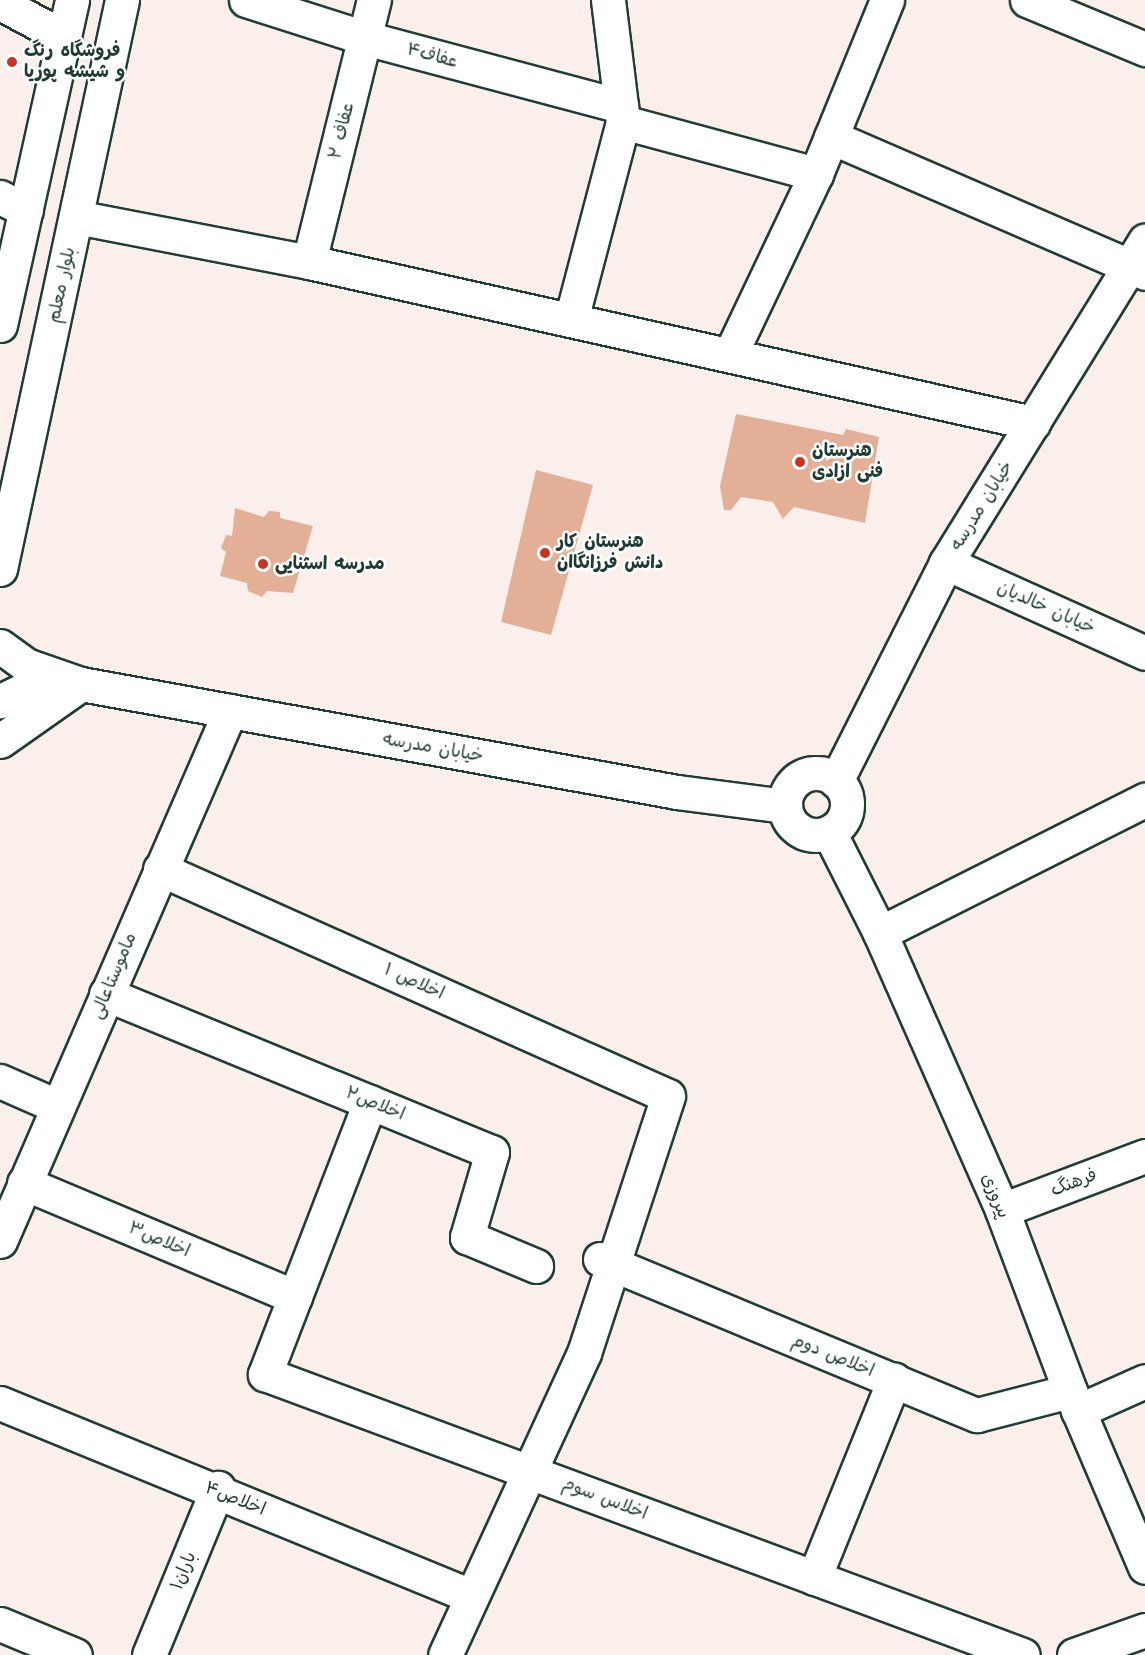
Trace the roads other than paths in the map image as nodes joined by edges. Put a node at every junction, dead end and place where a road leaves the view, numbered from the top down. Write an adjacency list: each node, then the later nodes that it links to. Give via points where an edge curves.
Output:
1 (72, 0): 9 (street)
2 (122, 0): 16 (street, بلوار معلم)
3 (246, 0): 10 (street, عفاف۴)
4 (374, 0): 10 (street, عفاف ۲)
5 (608, 0): 12 (street)
6 (888, 0): 13 (street)
7 (1027, 0): 11 (street)
8 (0, 3): 9 (street)
9 (64, 37): 15 (street)
10 (365, 38): 12 (street, عفاف۴); 18 (street, عفاف ۲)
11 (1145, 49)
12 (622, 114): 14 (street, عفاف۴); 19 (street)
13 (831, 137): 14 (street); 17 (street)
14 (816, 174): 21 (street)
15 (13, 204): 20 (street)
16 (76, 217): 18 (street); 24 (street, بلوار معلم)
17 (1140, 260): 22 (street, خیابان مدرسه)
18 (309, 262): 19 (street)
19 (570, 320): 21 (street)
20 (0, 325)
21 (730, 355): 22 (street)
22 (1033, 423): 23 (street, خیابان مدرسه)
23 (946, 563): 26 (street, خیابان خالدیان); 31 (street, خیابان مدرسه)
24 (0, 568)
25 (0, 646): 27 (street, via 26,665)
26 (1145, 653)
27 (81, 684): 28 (street, via 25,688); 29 (street, خیابان مدرسه); 30 (street)
28 (0, 700)
29 (230, 711): 33 (street, خیابان مدرسه, via 677,792); 35 (street, ماموستاعالی)
30 (0, 741)
31 (836, 781): 33 (street, via 817,773 807,775 790,787); 34 (street, via 843,789 847,809)
32 (1145, 800): 36 (street)
33 (785, 806): 34 (street, via 793,825 801,831)
34 (830, 832): 36 (street, پیروزی)
35 (160, 869): 37 (street, ماموستاعالی); 45 (street, اخلاص ۱, via 668,1096)
36 (880, 933): 43 (street, پیروزی)
37 (106, 994): 39 (street, اخلاص۲); 40 (street, ماموستاعالی)
38 (0, 1081): 40 (street)
39 (370, 1102): 46 (street, اخلاص۲, via 492,1152 467,1237); 47 (street)
40 (57, 1106): 42 (street, ماموستاعالی)
41 (1145, 1156): 43 (street, فرهنگ)
42 (24, 1183): 44 (street, ماموستاعالی); 47 (street, اخلاص۳)
43 (1002, 1210): 50 (street, پیروزی)
44 (0, 1241)
45 (607, 1262): 48 (street, اخلاص دوم); 52 (street, via 584,1353)
46 (536, 1266)
47 (295, 1297): 52 (street, اخلاس سوم, via 265,1374)
48 (894, 1380): 50 (street, اخلاص دوم, via 977,1415); 55 (street)
49 (1145, 1381): 50 (street, اخلاص دوم)
50 (1074, 1401): 54 (street, پیروزی)
51 (0, 1402): 53 (street, اخلاص۴)
52 (529, 1470): 55 (street, اخلاس سوم); 56 (street)
53 (218, 1490): 56 (street, اخلاص۴); 60 (street, باران۱)
54 (1145, 1567)
55 (814, 1578): 62 (street, اخلاس سوم)
56 (471, 1596): 61 (street)
57 (0, 1624): 59 (street)
58 (1145, 1630): 63 (street)
59 (75, 1655)
60 (149, 1655)
61 (445, 1655)
62 (1023, 1655)
63 (1074, 1655)

